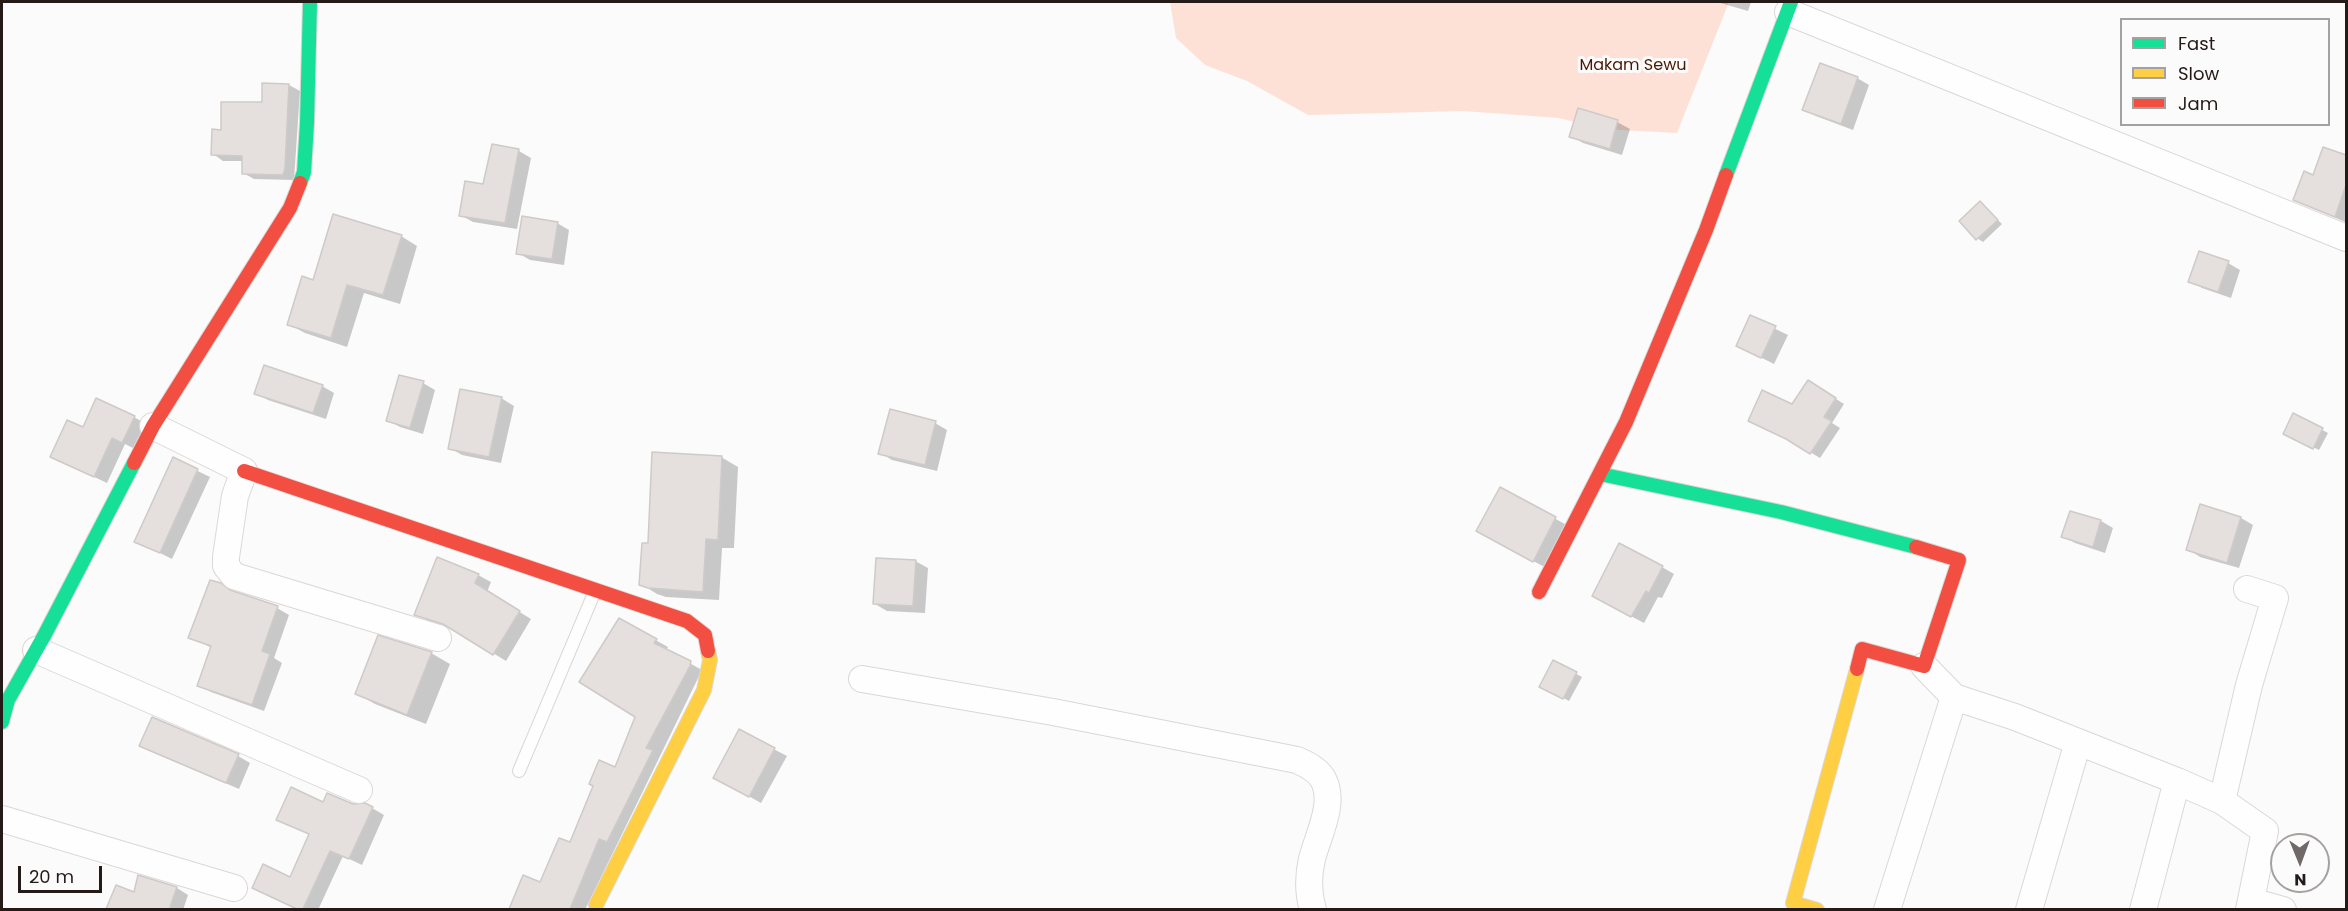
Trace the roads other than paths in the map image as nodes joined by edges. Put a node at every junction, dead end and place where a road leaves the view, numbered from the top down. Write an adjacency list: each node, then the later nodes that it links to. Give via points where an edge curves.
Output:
1 (310, 2): 4 (street, via 304,172 290,208)
2 (1790, 7): 3 (street); 6 (street, via 1706,230 1626,422)
3 (2346, 238)
4 (153, 426): 5 (street); 11 (street)
5 (244, 471): 8 (street); 10 (street, via 235,496 226,557 226,566 234,576)
6 (1599, 474): 9 (street); 12 (street, via 1757,505 1959,560)
7 (2247, 589): 20 (street, via 2275,598 2249,685)
8 (596, 590): 17 (lane); 23 (street, via 687,621 705,635 711,660 705,690)
9 (1539, 592)
10 (438, 638)
11 (36, 650): 15 (street, via 8,700); 19 (street)
12 (1924, 666): 14 (street); 26 (street, via 1862,649 1793,903)
13 (862, 679): 25 (street, via 1053,712 1297,760 1311,767 1322,778 1327,792 1327,808 1309,879)
14 (1954, 697): 16 (street); 27 (street)
15 (2, 722)
16 (2078, 742): 18 (street); 28 (street)
17 (519, 771)
18 (2177, 781): 20 (street); 29 (street)
19 (359, 790)
20 (2222, 801): 24 (street, via 2265,831)
21 (2, 819): 22 (street)
22 (234, 888)
23 (596, 905)
24 (2250, 905): 30 (street)
25 (1313, 909)
26 (1817, 909)
27 (1887, 909)
28 (2029, 909)
29 (2143, 909)
30 (2283, 909)

